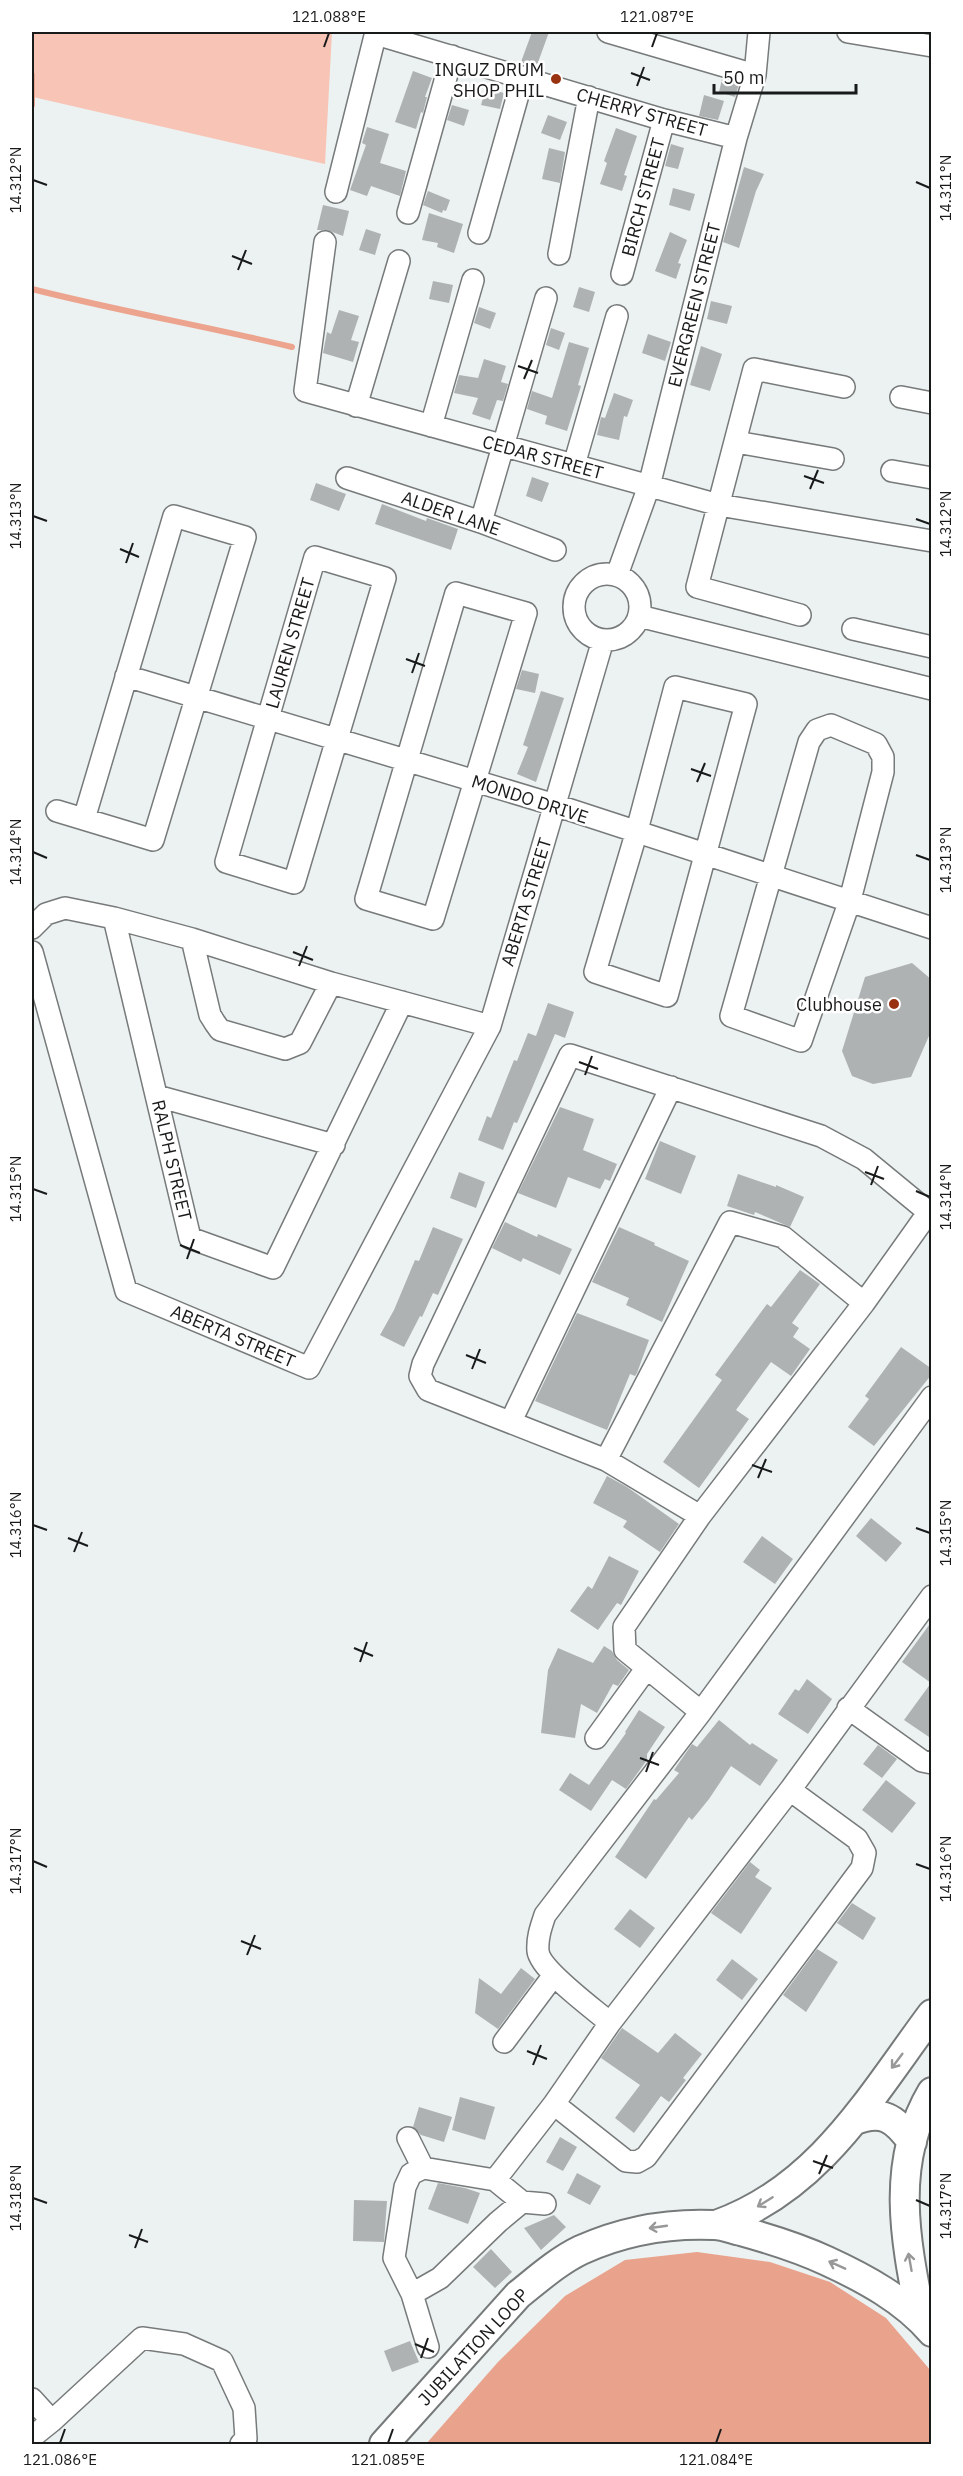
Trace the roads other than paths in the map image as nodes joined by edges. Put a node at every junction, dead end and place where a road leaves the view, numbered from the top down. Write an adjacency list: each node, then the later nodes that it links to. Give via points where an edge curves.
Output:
1 (608, 32): 8 (street)
2 (759, 32): 8 (street, EVERGREEN STREET)
3 (848, 32): 5 (street)
4 (376, 33): 7 (street, CHERRY STREET); 13 (street)
5 (896, 35): 6 (street)
6 (932, 46)
7 (452, 56): 9 (street, CHERRY STREET); 14 (street)
8 (755, 75): 12 (street, EVERGREEN STREET)
9 (523, 77): 10 (street, CHERRY STREET); 15 (street)
10 (589, 97): 11 (street, CHERRY STREET); 17 (street)
11 (664, 120): 12 (street, CHERRY STREET); 19 (street, BIRCH STREET)
12 (736, 138): 35 (street, EVERGREEN STREET)
13 (336, 192)
14 (408, 213)
15 (479, 233)
16 (325, 242): 26 (street, CEDAR STREET, via 305,391)
17 (559, 254)
18 (399, 261): 26 (street)
19 (622, 274)
20 (473, 280): 27 (street)
21 (546, 298): 29 (street)
22 (616, 316): 31 (street)
23 (844, 387): 28 (street, via 754,369)
24 (901, 397): 25 (street)
25 (932, 403)
26 (356, 405): 27 (street, CEDAR STREET)
27 (431, 426): 29 (street, CEDAR STREET)
28 (736, 442): 30 (street); 36 (street)
29 (503, 446): 31 (street, CEDAR STREET); 37 (street)
30 (832, 459)
31 (574, 465): 35 (street, CEDAR STREET)
32 (892, 471): 34 (street)
33 (347, 478): 37 (street, ALDER LANE)
34 (932, 478)
35 (649, 486): 36 (street, CEDAR STREET); 40 (street, EVERGREEN STREET)
36 (719, 505): 38 (street, CEDAR STREET); 41 (street, via 698,587)
37 (481, 522): 39 (street, ALDER LANE)
38 (932, 541)
39 (555, 550)
40 (617, 575): 42 (street, via 639,596); 44 (street, via 606,573 586,581 574,599 577,621 583,630)
41 (800, 615)
42 (639, 616): 44 (street, via 629,632); 47 (street)
43 (853, 629): 45 (street)
44 (603, 640): 53 (street, ABERTA STREET)
45 (932, 647)
46 (126, 676): 48 (street, MONDO DRIVE); 48 (street, via 174,516 245,537); 55 (street)
47 (932, 689)
48 (197, 697): 49 (street, MONDO DRIVE); 55 (street, via 153,840)
49 (268, 718): 50 (street, MONDO DRIVE); 50 (street, via 226,862 294,883); 50 (street, LAUREN STREET, via 315,557 385,578)
50 (337, 739): 51 (street, MONDO DRIVE)
51 (407, 760): 52 (street, MONDO DRIVE); 52 (street, via 366,899 433,919); 52 (street, via 456,593 526,613)
52 (475, 781): 53 (street, MONDO DRIVE)
53 (555, 806): 56 (street, MONDO DRIVE); 67 (street, ABERTA STREET)
54 (57, 811): 55 (street)
55 (84, 819)
56 (636, 834): 57 (street, MONDO DRIVE); 57 (street, via 595,972 667,996); 57 (street, via 675,687 746,704)
57 (705, 854): 58 (street, MONDO DRIVE)
58 (770, 875): 59 (street, MONDO DRIVE); 59 (street, via 731,1016 801,1041); 59 (street, via 808,742 817,730 831,725 876,744 882,757 883,772)
59 (850, 900): 61 (street, MONDO DRIVE)
60 (114, 918): 62 (street, via 65,908 46,914); 63 (street); 69 (street, RALPH STREET)
61 (932, 927)
62 (32, 928)
63 (192, 939): 65 (street); 65 (street, via 210,1015 220,1030 285,1049 294,1047 300,1043)
64 (32, 952): 67 (street, ABERTA STREET, via 126,1291 309,1368)
65 (331, 983): 66 (street)
66 (402, 1002): 67 (street); 70 (street, RALPH STREET)
67 (490, 1026)
68 (671, 1087): 71 (street, via 821,1136 864,1159); 74 (street); 74 (street, via 570,1055 420,1376 428,1390)
69 (157, 1096): 70 (street); 70 (street, RALPH STREET, via 190,1238 273,1268)
70 (334, 1145)
71 (930, 1214): 72 (street)
72 (864, 1303): 75 (street, via 783,1237 730,1222); 76 (street)
73 (932, 1397): 80 (street)
74 (511, 1421): 75 (street)
75 (606, 1460): 76 (street)
76 (700, 1516): 78 (street, via 624,1627 625,1650)
77 (932, 1596): 79 (street)
78 (646, 1670): 80 (street); 81 (street)
79 (848, 1708): 82 (street, via 922,1761); 83 (street)
80 (701, 1712): 84 (street, via 545,1915 538,1953)
81 (596, 1738)
82 (932, 1763)
83 (790, 1790): 86 (street); 89 (street, via 857,1839 865,1853 862,1868 660,2139 646,2157 637,2162 626,2161)
84 (554, 1975): 86 (street); 87 (street)
85 (932, 2014): 90 (main road, one-way to 90)
86 (610, 2023): 89 (street)
87 (504, 2042)
88 (932, 2092): 92 (main road)
89 (554, 2104): 94 (street)
90 (853, 2121): 92 (main road, via 883,2116 900,2125); 97 (main road, one-way to 97, via 831,2150 786,2188 752,2211)
91 (408, 2138): 93 (street)
92 (912, 2142): 99 (main road, one-way to 92, via 906,2241 903,2207)
93 (423, 2168): 94 (street); 98 (street, via 411,2174 405,2187 394,2258)
94 (495, 2180): 95 (street)
95 (522, 2202): 96 (street); 98 (street, via 440,2278)
96 (545, 2204)
97 (716, 2225): 99 (main road, JUBILATION LOOP, one-way to 97, via 877,2287 837,2265 767,2238); 105 (main road, JUBILATION LOOP, one-way to 105, via 659,2226 620,2235 556,2265 518,2295)
98 (412, 2294): 100 (street)
99 (926, 2325)
100 (428, 2348)
101 (32, 2399): 102 (street)
102 (52, 2421): 103 (street); 104 (street, via 142,2338 184,2344 222,2361 244,2408 246,2439)
103 (32, 2437)
104 (241, 2445)
105 (384, 2445)

